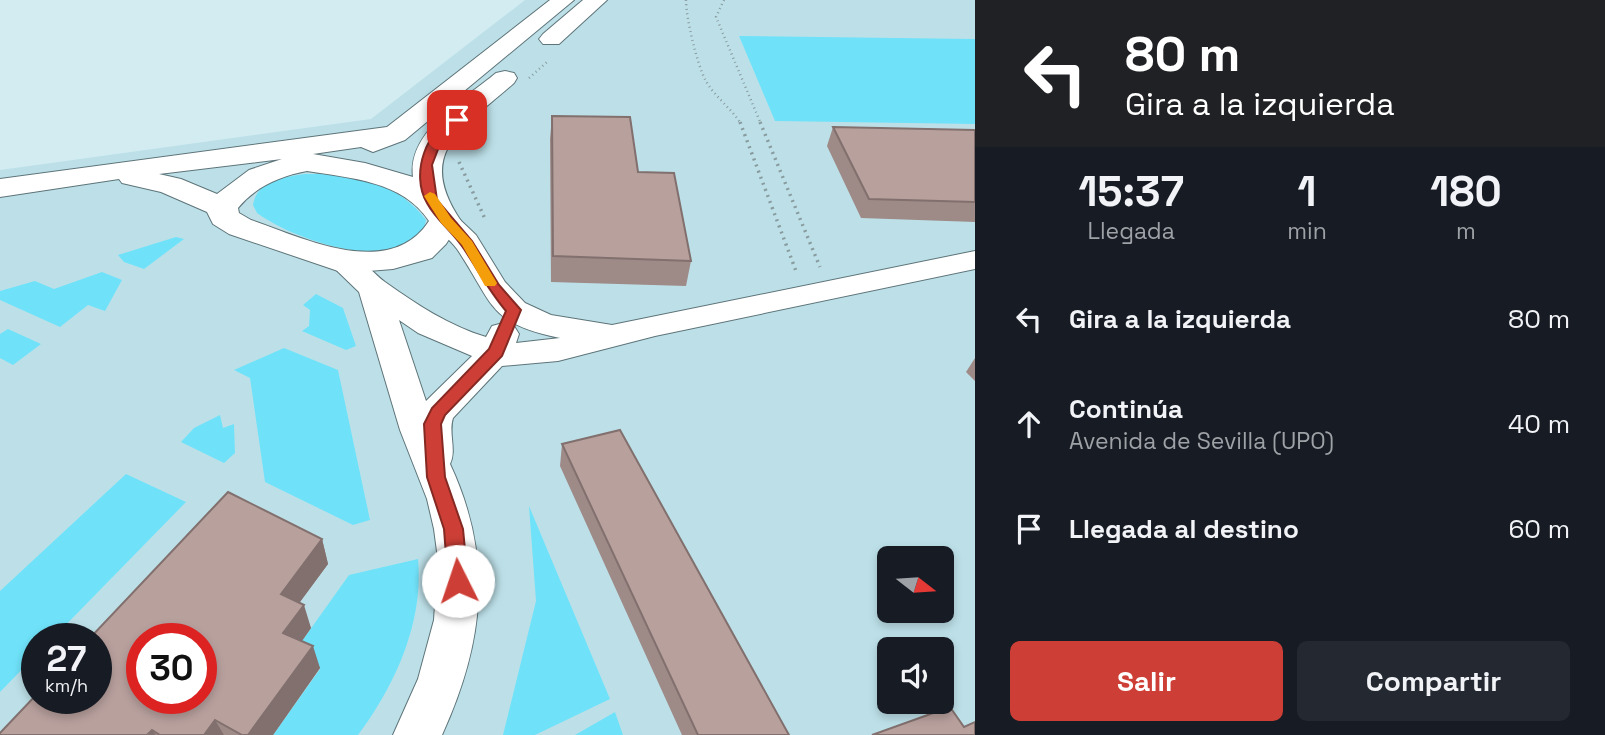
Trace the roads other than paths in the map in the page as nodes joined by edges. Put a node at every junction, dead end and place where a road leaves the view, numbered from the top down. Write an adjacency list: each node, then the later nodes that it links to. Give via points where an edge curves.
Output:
1 (563, 0): 3 (street)
2 (596, 0): 9 (street, via 437,137 426,165)
3 (395, 134): 4 (street); 5 (street)
4 (230, 157): 5 (street); 6 (street)
5 (314, 164): 8 (street, via 259,176); 9 (street, via 377,175)
6 (81, 177): 7 (street); 8 (street, via 136,177 170,185)
7 (0, 188)
8 (222, 207): 11 (street, via 224,217 240,226)
9 (438, 210): 11 (street, via 435,237 420,251 393,259); 13 (street, via 468,243 494,288)
10 (975, 260): 14 (street)
11 (345, 263): 12 (street)
12 (373, 288): 15 (street, via 429,326); 16 (street)
13 (513, 310): 14 (street, via 573,330); 15 (street)
14 (611, 334): 15 (street, via 558,350)
15 (496, 352): 16 (street, via 438,412 433,424)
16 (436, 477): 17 (street, via 454,529 458,602 450,655)
17 (417, 735)

